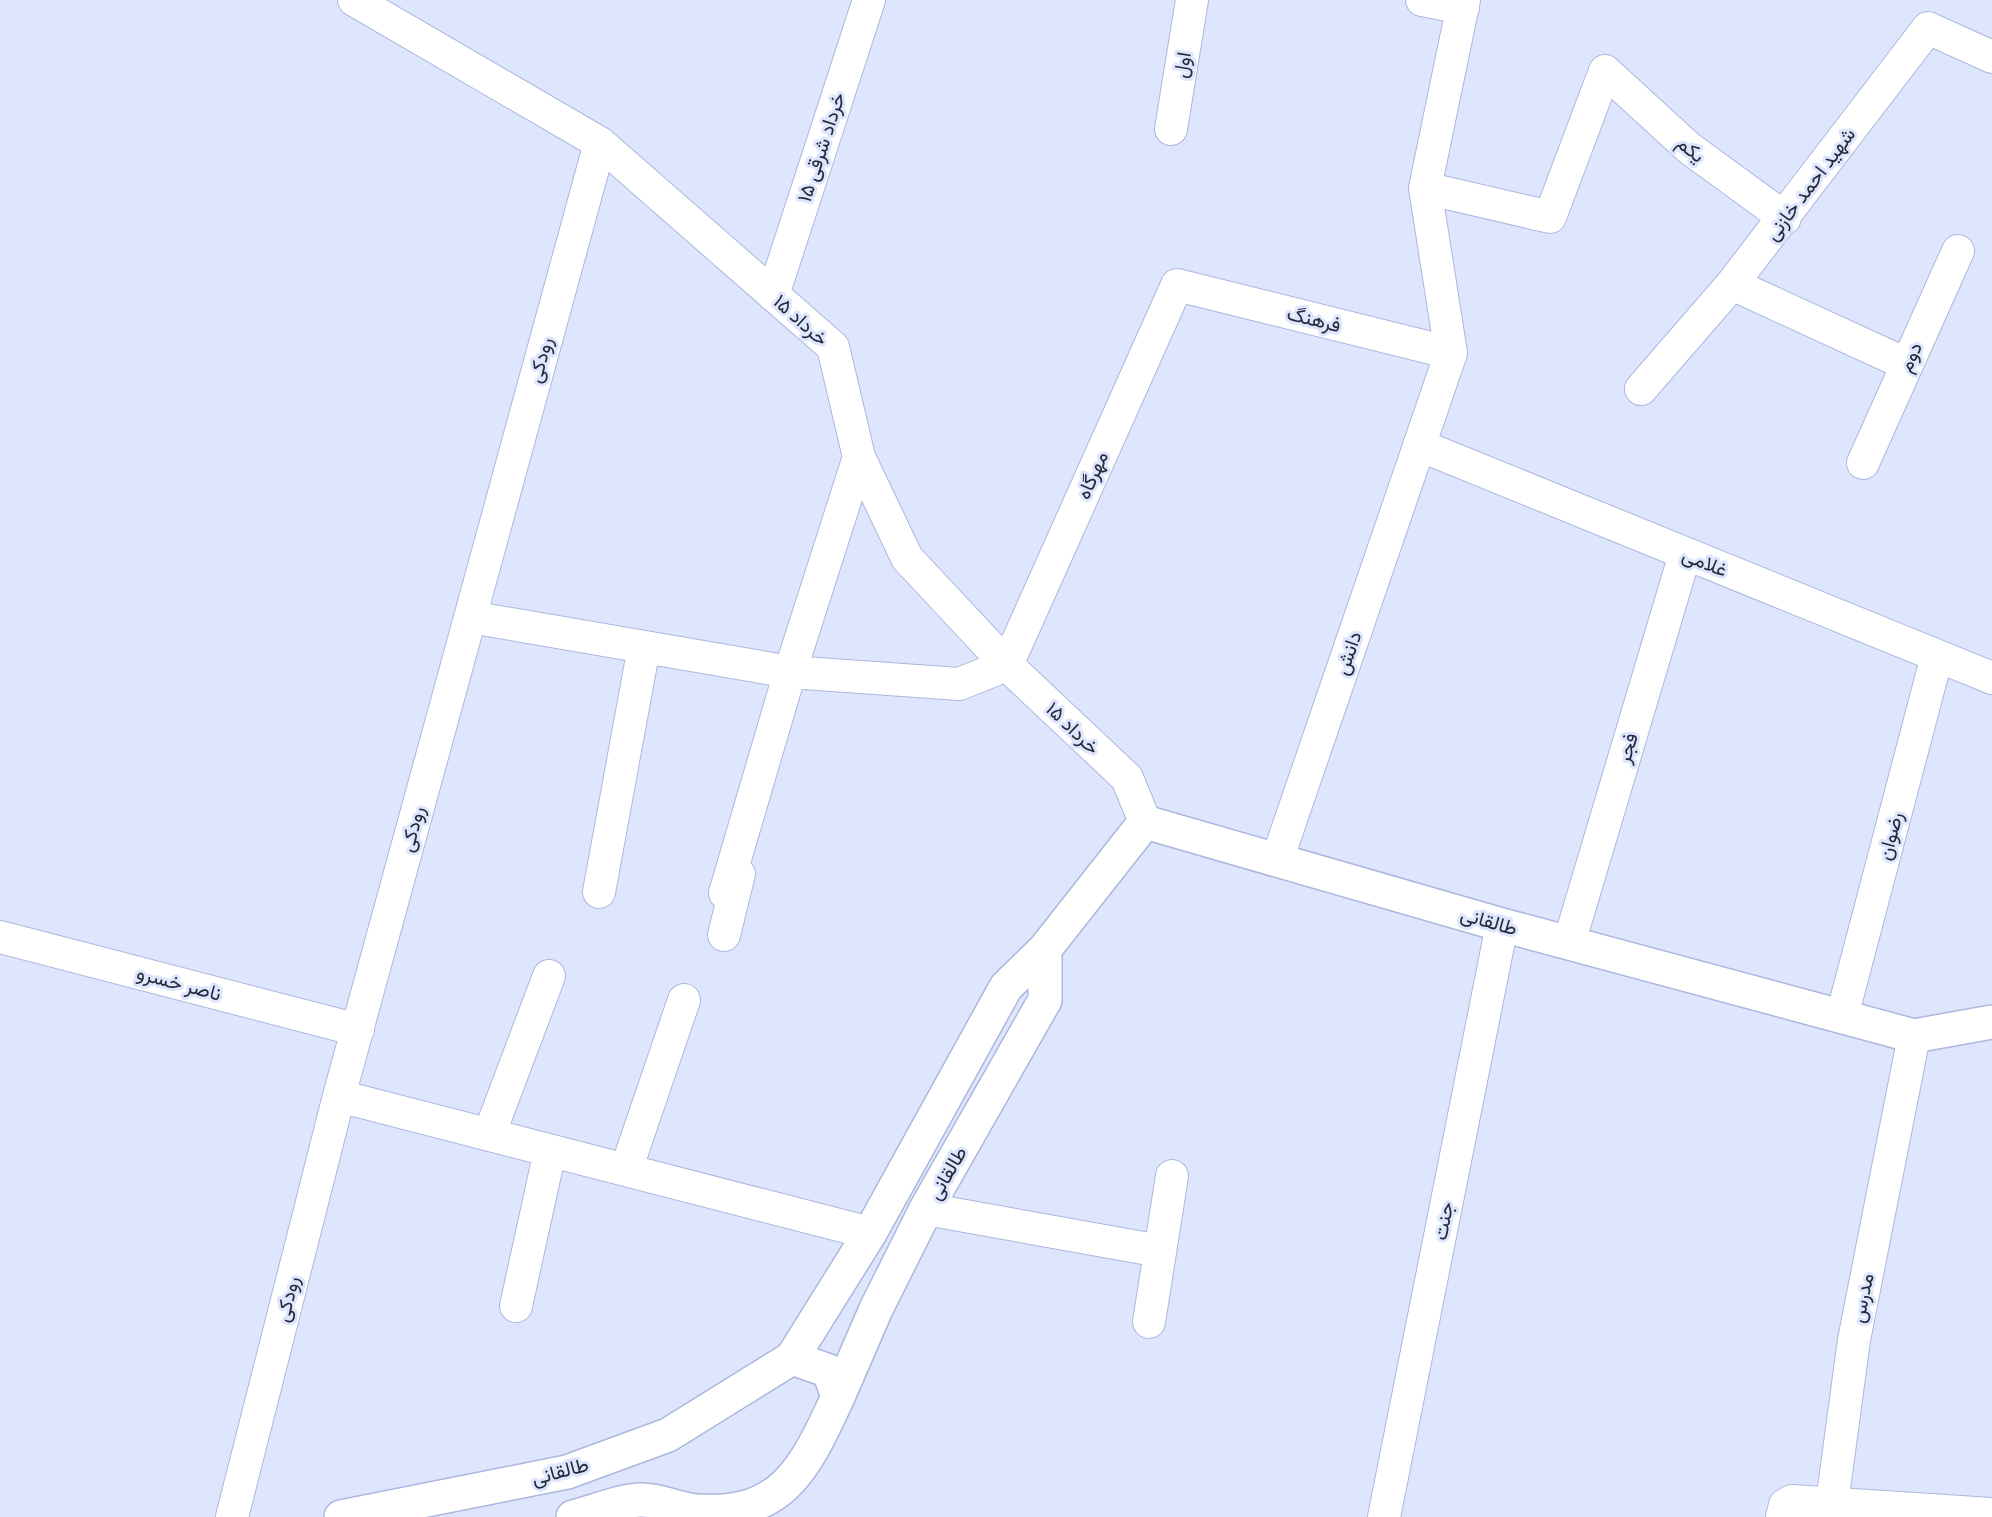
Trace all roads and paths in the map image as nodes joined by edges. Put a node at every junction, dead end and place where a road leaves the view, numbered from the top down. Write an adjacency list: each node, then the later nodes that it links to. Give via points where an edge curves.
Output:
1 (354, 0): 8 (street, ۱۵ خرداد)
2 (869, 0): 14 (street, ۱۵ خرداد شرقی)
3 (1192, 0): 7 (street, اول)
4 (1422, 0): 5 (street)
5 (1464, 4): 9 (street)
6 (1992, 57): 10 (street, شهید احمد خازنی, via 1928,28)
7 (1171, 129)
8 (600, 143): 14 (street, ۱۵ خرداد); 22 (street, رودکی)
9 (1425, 188): 10 (street, یکم, via 1550,217 1605,71 1689,148); 15 (street)
10 (1785, 218): 12 (street, شهید احمد خازنی)
11 (1958, 251): 16 (street, دوم)
12 (1732, 284): 16 (street); 17 (street, شهید احمد خازنی)
13 (1177, 285): 15 (street, فرهنگ); 25 (street, مهرگاه)
14 (772, 295): 19 (street, ۱۵ خرداد, via 832,347)
15 (1451, 353): 18 (street, دانش)
16 (1906, 364): 20 (street, دوم)
17 (1641, 389)
18 (1419, 445): 21 (street, غلامی); 29 (street, دانش)
19 (859, 457): 25 (street, ۱۵ خرداد, via 907,558); 26 (street)
20 (1863, 463)
21 (1685, 554): 24 (street, غلامی); 35 (street, فجر)
22 (470, 617): 23 (street); 41 (street, رودکی)
23 (644, 647): 26 (street); 30 (street)
24 (1937, 656): 27 (street, غلامی); 39 (street, رضوان)
25 (1007, 665): 26 (street, via 959,684); 28 (street, ۱۵ خرداد, via 1126,778)
26 (790, 672): 31 (street); 33 (street)
27 (1992, 678)
28 (1144, 822): 29 (street, طالقانی); 36 (street, طالقانی)
29 (1277, 860): 32 (street, طالقانی)
30 (598, 892)
31 (725, 893)
32 (1502, 925): 35 (street, طالقانی); 63 (street, جنت)
33 (724, 935)
34 (0, 937): 41 (street, ناصر خسرو)
35 (1569, 943): 39 (street, طالقانی)
36 (1045, 950): 48 (street, طالقانی, via 1045,1000); 49 (street, طالقانی, via 1006,987)
37 (549, 976): 44 (street)
38 (684, 1000): 46 (street)
39 (1842, 1016): 42 (street, طالقانی)
40 (1992, 1022): 42 (street, طالقانی)
41 (357, 1030): 43 (street, رودکی)
42 (1914, 1036): 55 (street, مدرس, via 1854,1340)
43 (339, 1096): 44 (street); 60 (street, رودکی)
44 (489, 1135): 45 (street)
45 (550, 1151): 46 (street); 51 (street)
46 (626, 1170): 49 (street)
47 (1172, 1176): 50 (street)
48 (926, 1209): 50 (street); 54 (street, طالقانی)
49 (870, 1233): 53 (street, طالقانی)
50 (1160, 1251): 52 (street)
51 (516, 1306)
52 (1149, 1322)
53 (792, 1358): 54 (street, via 828,1371); 61 (street, طالقانی, via 668,1435 567,1472)
54 (838, 1397): 56 (street, طالقانی)
55 (1832, 1503): 57 (street); 64 (street, via 1792,1501 1785,1505)
56 (788, 1504): 58 (street, طالقانی)
57 (1913, 1513): 59 (street)
58 (700, 1514): 62 (street, طالقانی, via 640,1500)
59 (1992, 1514)
60 (232, 1517)
61 (341, 1517)
62 (573, 1517)
63 (1384, 1517)
64 (1782, 1517)

